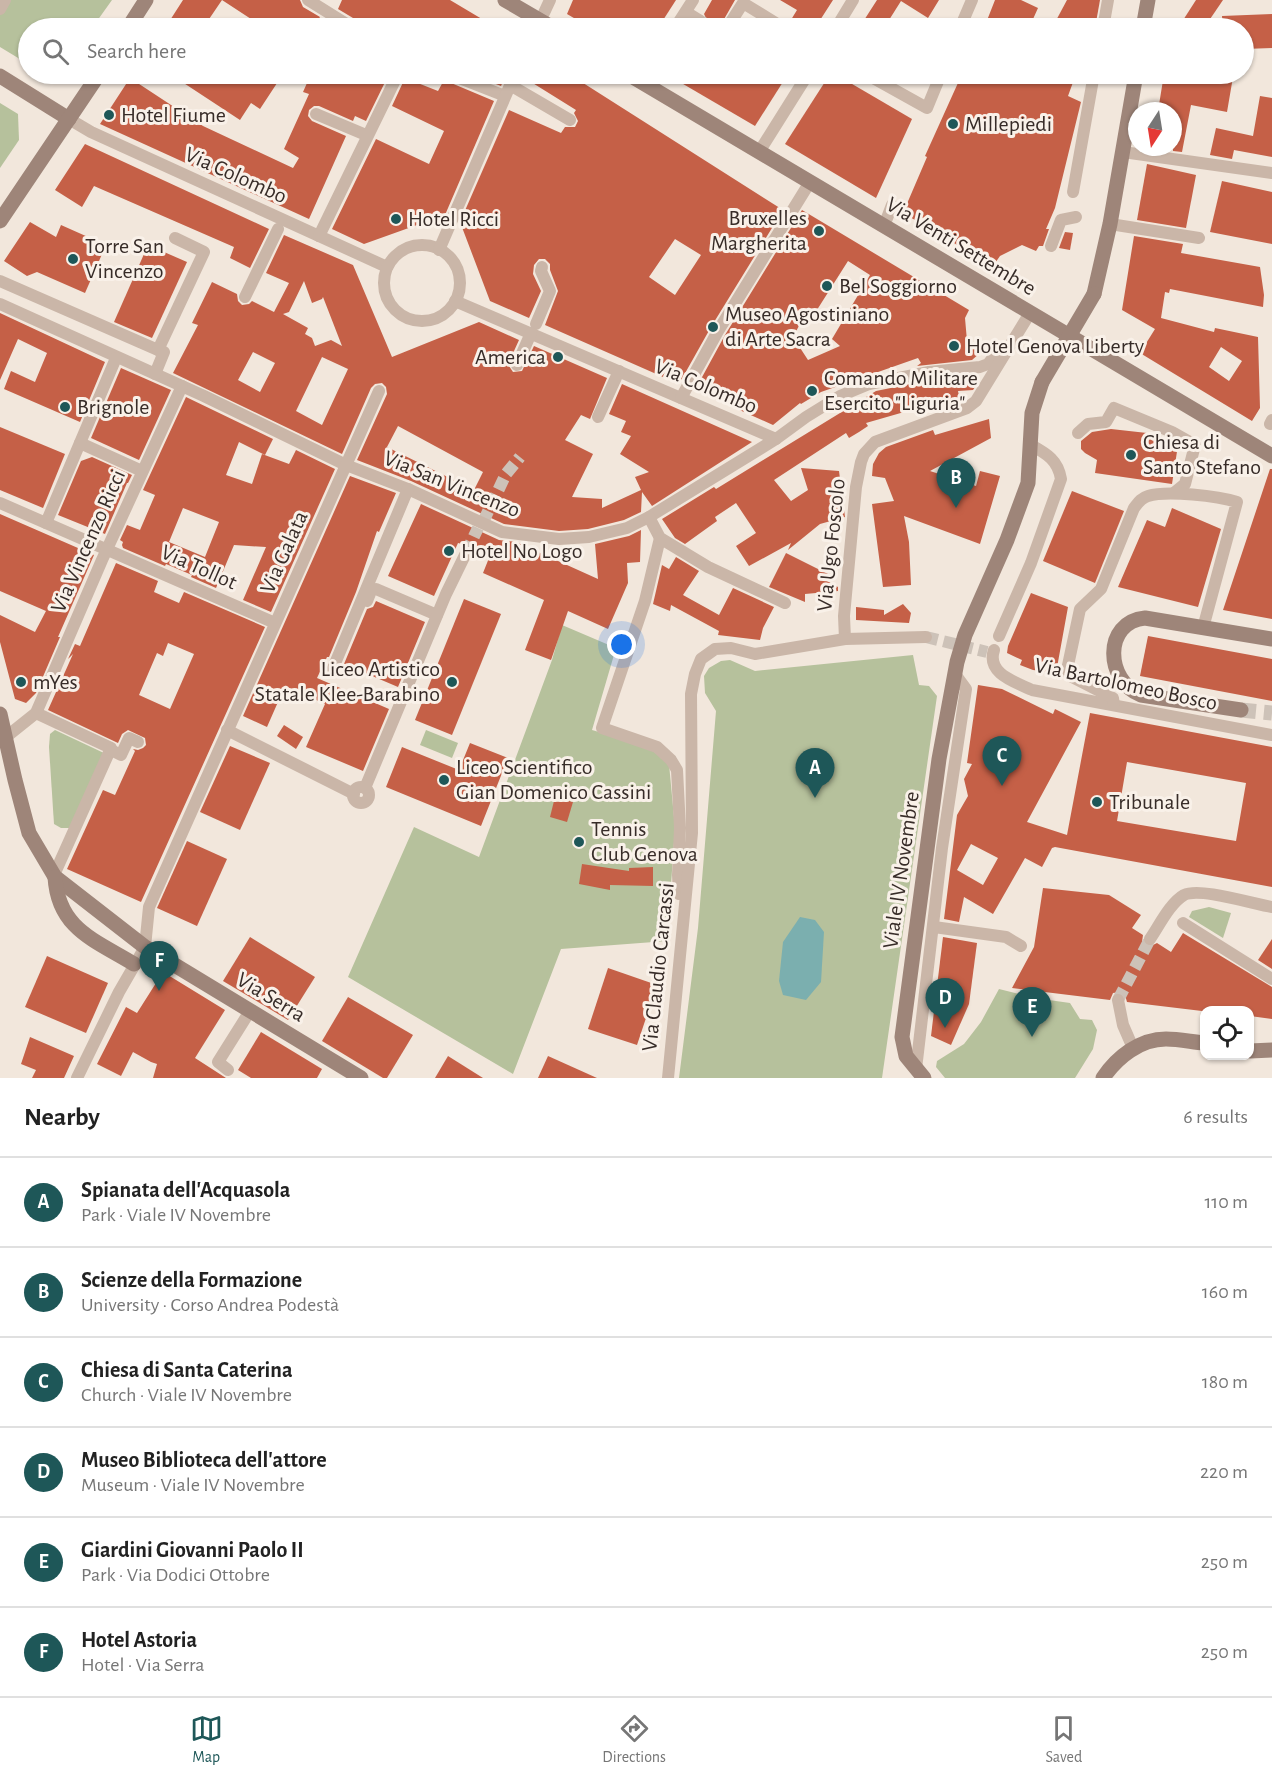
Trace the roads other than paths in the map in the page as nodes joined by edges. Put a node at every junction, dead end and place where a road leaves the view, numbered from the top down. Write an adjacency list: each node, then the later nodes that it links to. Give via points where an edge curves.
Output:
1 (5, 0): 11 (street)
2 (146, 0): 13 (street)
3 (308, 0): 14 (street)
4 (506, 0): 15 (street)
5 (550, 0): 16 (street)
6 (693, 0): 12 (street)
7 (853, 0): 21 (street)
8 (972, 0): 22 (street)
9 (1108, 0): 23 (street)
10 (1148, 0): 24 (street)
11 (0, 9)
12 (686, 12): 17 (street); 18 (street)
13 (134, 18)
14 (336, 18)
15 (532, 18)
16 (545, 18)
17 (682, 18)
18 (696, 18)
19 (734, 18): 20 (street, via 743,3)
20 (766, 18)
21 (842, 18)
22 (964, 18)
23 (1105, 18)
24 (1145, 18)
25 (0, 76): 39 (street)
26 (92, 84): 39 (street)
27 (393, 84): 41 (street)
28 (474, 84): 37 (street)
29 (511, 84): 57 (street)
30 (520, 84): 40 (street)
31 (654, 84): 42 (street, Via Venti Settembre)
32 (802, 84): 42 (street)
33 (884, 84): 34 (street, via 927,108)
34 (937, 84)
35 (1092, 84): 46 (street)
36 (1134, 84): 43 (street)
37 (500, 94)
38 (316, 114): 41 (street)
39 (69, 119): 49 (street); 53 (street, Via Colombo)
40 (570, 120)
41 (366, 135): 53 (street)
42 (759, 152): 45 (street, Via Venti Settembre)
43 (1123, 152): 44 (street); 50 (street)
44 (1272, 173)
45 (810, 182): 51 (street, Via Venti Settembre); 74 (street)
46 (1072, 192)
47 (892, 205): 51 (street)
48 (1076, 217): 56 (street, Via Venti Settembre, via 1061,220)
49 (0, 221)
50 (1110, 224): 55 (street); 79 (street, bridge, via 1094,294 1042,382 1032,413)
51 (884, 226): 64 (street, Via Venti Settembre)
52 (278, 229): 61 (street, Via Colombo)
53 (319, 236): 58 (street, Via Colombo)
54 (175, 238): 66 (street, via 204,252)
55 (1199, 238)
56 (1051, 246)
57 (439, 250): 58 (street, via 410,248 395,255); 62 (street, via 457,269 459,291)
58 (387, 267): 62 (street, via 384,279 388,301 403,316 426,321 438,318)
59 (542, 267): 65 (street, via 550,291)
60 (0, 281): 66 (street)
61 (245, 297)
62 (455, 302): 65 (street, Via Colombo)
63 (0, 304): 68 (street, Via San Vincenzo)
64 (1030, 313): 67 (street, Via San Vincenzo); 80 (street, Via Venti Settembre)
65 (534, 328): 69 (street); 70 (street, Via Colombo)
66 (158, 350): 71 (street, via 164,352)
67 (1000, 354): 77 (street, Via San Vincenzo, via 980,367 869,384 832,401); 98 (street, Via Ugo Foscolo, via 976,401 967,408 875,442 864,454 856,487)
68 (116, 358): 71 (street, Via San Vincenzo); 78 (street)
69 (517, 365)
70 (619, 371): 74 (street, Via Colombo); 75 (street, Via Colombo)
71 (155, 374): 72 (street, Via San Vincenzo)
72 (182, 386): 81 (street, Via San Vincenzo); 82 (street, Via Vincenzo Ricci)
73 (379, 391): 81 (street, Via Galata)
74 (681, 398): 77 (street, Via Colombo)
75 (598, 417)
76 (1078, 433): 84 (street, via 1088,424 1106,422 1114,408 1196,445 1185,484)
77 (776, 439): 86 (street, Via San Vincenzo)
78 (80, 444): 82 (street); 87 (street)
79 (1031, 445): 95 (street, via 1047,454 1059,468 1061,479); 101 (street, via 1028,483)
80 (1272, 456)
81 (346, 465): 83 (street, Via San Vincenzo); 93 (street, Via Galata)
82 (142, 471): 89 (street, Via Vincenzo Ricci)
83 (408, 489): 86 (street, Via San Vincenzo, via 502,532 560,539 627,528); 96 (street)
84 (1174, 493): 94 (street, via 1238,502); 103 (street, via 1149,495 1134,508 1101,589 1080,609 1067,670 1070,676 1113,698)
85 (0, 503): 87 (street, Via Tollot)
86 (649, 517): 88 (street)
87 (46, 523): 89 (street, Via Tollot)
88 (660, 538): 91 (street, via 708,567); 113 (street, via 645,601 602,728 657,747 677,770)
89 (106, 550): 93 (street, Via Tollot); 105 (street, Via Vincenzo Ricci)
90 (466, 553): 92 (street)
91 (785, 603)
92 (437, 615): 96 (street, via 374,589 350,639); 107 (street, via 359,791)
93 (275, 623): 107 (street, Via Galata)
94 (1203, 628): 99 (street); 104 (street, via 1144,618 1133,621 1122,630 1113,654 1116,671 1124,685 1141,695)
95 (999, 636)
96 (345, 637): 102 (street)
97 (926, 637): 98 (street, Via Claudio Carcassi)
98 (845, 639): 133 (street, Via Claudio Carcassi, via 755,654 715,649 701,659 690,715 692,832)
99 (1272, 639)
100 (991, 652): 103 (street, Via Bartolomeo Bosco, via 998,673 1032,690)
101 (958, 661): 116 (street, Viale IV Novembre, via 966,689); 130 (street, Viale IV Novembre, via 939,759 902,1037 906,1056)
102 (331, 673)
103 (1119, 706): 108 (street, Via Bartolomeo Bosco)
104 (1241, 710)
105 (36, 713): 109 (street); 111 (street)
106 (0, 714): 109 (street)
107 (227, 730): 120 (street, Via Galata, via 149,907)
108 (1272, 735)
109 (6, 736): 112 (street, via 29,833)
110 (138, 742): 111 (street, via 129,738 121,755)
111 (111, 750): 112 (street)
112 (54, 876): 118 (street, via 56,895 65,914 79,930); 120 (street, Via Serra)
113 (679, 894)
114 (1272, 907): 117 (street, via 1190,893 1176,902)
115 (1182, 923): 122 (street)
116 (933, 927): 119 (street, via 1006,937); 130 (street, Viale IV Novembre)
117 (1150, 939)
118 (104, 946): 120 (street); 121 (street)
119 (1021, 946)
120 (151, 951): 121 (street); 124 (street, Via Serra)
121 (134, 964): 131 (street)
122 (1272, 979)
123 (1118, 1000): 126 (street, via 1122,1025)
124 (250, 1011): 129 (street, via 218,1062); 132 (street, Via Serra)
125 (1200, 1043): 126 (street, via 1166,1039)
126 (1133, 1048): 134 (street)
127 (1272, 1050): 128 (street)
128 (1254, 1051)
129 (228, 1070)
130 (920, 1074)
131 (77, 1078)
132 (361, 1078)
133 (668, 1078)
134 (1103, 1078)

